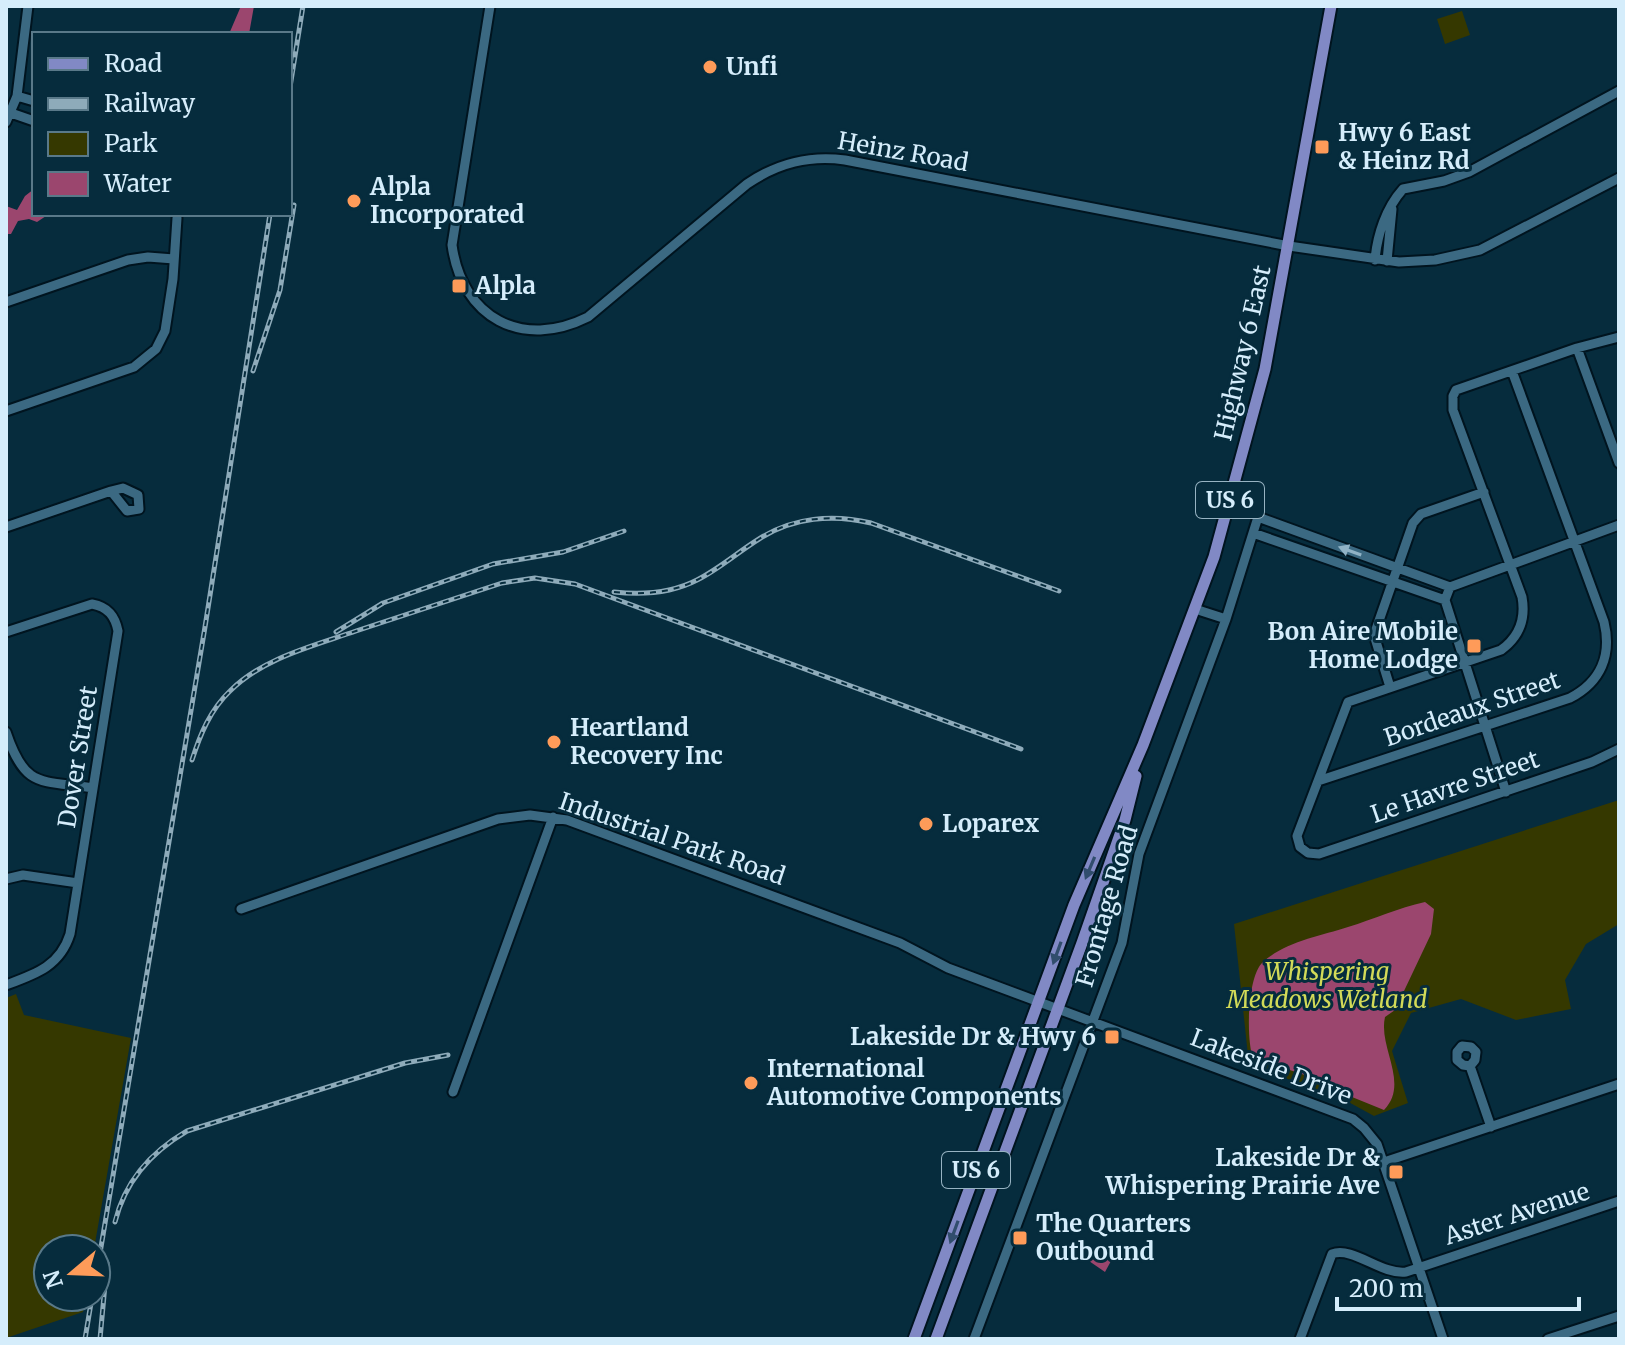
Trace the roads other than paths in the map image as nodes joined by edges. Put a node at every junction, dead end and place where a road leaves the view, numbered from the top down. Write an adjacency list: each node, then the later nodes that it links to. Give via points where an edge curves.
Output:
1 (28, 6): 5 (street)
2 (490, 6): 12 (street, Heinz Road, via 452,245 458,274 470,295 509,326 550,331 588,317 747,184 774,168 815,158)
3 (1331, 6): 12 (main road, Highway 6 East / US 6)
4 (1619, 91): 10 (street, via 1469,172 1403,189)
5 (17, 96): 6 (street); 7 (street)
6 (32, 100)
7 (9, 118): 8 (street)
8 (32, 121)
9 (1619, 178): 15 (street, Heinz Road, via 1480,250 1435,260)
10 (1393, 202): 14 (street, via 1378,234); 15 (street)
11 (177, 216): 13 (street)
12 (1289, 246): 14 (street, Heinz Road); 33 (main road, Highway 6 East / US 6, via 1259,390)
13 (174, 259): 16 (street, via 138,258); 20 (street, via 165,331 151,355 134,367)
14 (1375, 260): 15 (street, Heinz Road)
15 (1387, 261)
16 (6, 302)
17 (1619, 337): 18 (street)
18 (1577, 348): 19 (street); 21 (street)
19 (1512, 371): 23 (street, via 1462,387 1453,396 1453,410); 27 (street, Bordeaux Street)
20 (6, 411)
21 (1619, 463)
22 (111, 491): 25 (street)
23 (1484, 492): 28 (street); 29 (street, via 1417,518)
24 (1619, 525): 27 (street)
25 (6, 527)
26 (1253, 533): 29 (street, Frontage Road, one-way to 26, via 1258,517); 30 (street); 34 (street, Frontage Road)
27 (1575, 541): 28 (street); 38 (street, Bordeaux Street, via 1606,629 1607,654 1601,669 1587,689 1570,698)
28 (1510, 564): 31 (street); 36 (street, via 1523,604 1519,632 1501,650)
29 (1397, 568): 30 (street); 31 (street)
30 (1392, 581): 32 (street); 37 (street, via 1374,635)
31 (1450, 587): 32 (street)
32 (1445, 600): 36 (street)
33 (1195, 609): 34 (street); 40 (main road, Highway 6 East / US 6)
34 (1226, 619): 52 (street, Frontage Road, via 1139,854 1122,943)
35 (6, 632): 43 (street, Dover Street, via 88,604 103,607 115,618 118,636)
36 (1465, 662): 37 (street); 38 (street)
37 (1390, 687): 42 (street, via 1348,702)
38 (1485, 726): 42 (street, Bordeaux Street); 44 (street)
39 (6, 732): 43 (street, via 18,764 30,776)
40 (1143, 745): 50 (main road, Highway 6 East / US 6, one-way to 50); 51 (main road, Highway 6 East / US 6, via 1125,820)
41 (1619, 749): 44 (street, Le Havre Street)
42 (1318, 781): 44 (street, Le Havre Street, via 1297,836 1303,849 1319,854)
43 (93, 788): 47 (street, Dover Street)
44 (1506, 792)
45 (553, 817): 48 (street, Industrial Park Road, via 498,819); 50 (street, Industrial Park Road, via 900,943 948,968); 55 (street)
46 (6, 879): 47 (street, via 23,875)
47 (78, 883): 49 (street, Dover Street, via 63,951 46,969)
48 (241, 909)
49 (6, 985)
50 (1039, 1002): 51 (street, Lakeside Drive); 61 (main road, Highway 6 East / US 6, one-way to 61)
51 (1057, 1008): 52 (street, Lakeside Drive); 62 (main road, Highway 6 East / US 6)
52 (1093, 1022): 57 (street, Lakeside Drive, via 1341,1113 1372,1136); 63 (street, Frontage Road)
53 (1470, 1066): 56 (street)
54 (1619, 1084): 56 (street)
55 (453, 1092)
56 (1491, 1127): 57 (street)
57 (1384, 1162): 59 (street, Lakeside Drive)
58 (1619, 1201): 59 (street, Aster Avenue)
59 (1420, 1267): 64 (street, Aster Avenue, via 1396,1273 1344,1252 1332,1254); 65 (street, Lakeside Drive)
60 (1619, 1316): 66 (street)
61 (914, 1339)
62 (936, 1339)
63 (974, 1339)
64 (1300, 1339)
65 (1443, 1339)
66 (1548, 1339)

